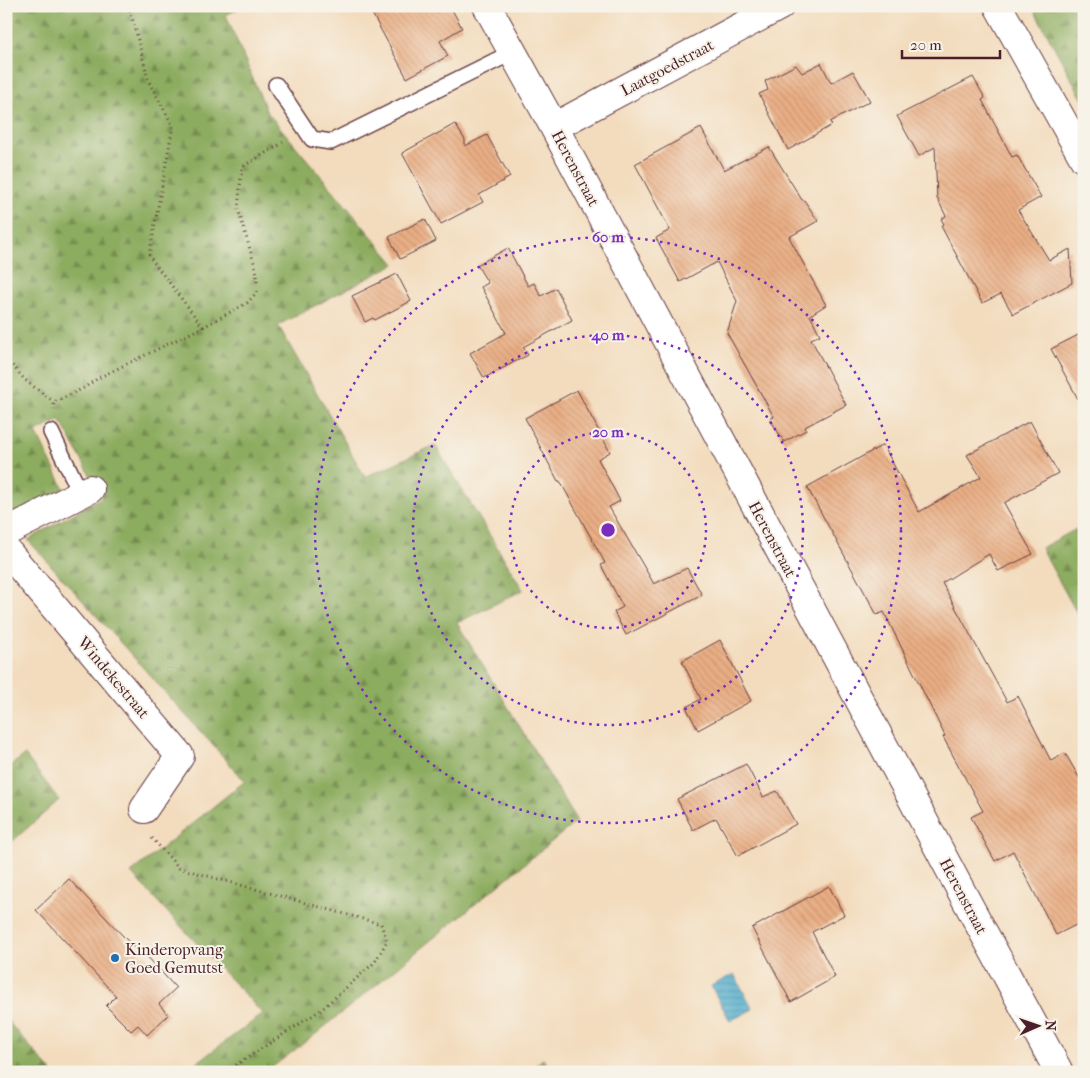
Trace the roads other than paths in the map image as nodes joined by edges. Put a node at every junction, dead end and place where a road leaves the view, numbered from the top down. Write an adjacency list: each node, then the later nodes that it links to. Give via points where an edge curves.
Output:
1 (487, 6): 4 (street, Herenstraat)
2 (780, 6): 6 (street, Laatgoedstraat)
3 (998, 6): 7 (street)
4 (513, 52): 5 (lane, via 331,142 312,139); 6 (street, Herenstraat)
5 (276, 85)
6 (554, 127): 13 (street, Herenstraat)
7 (1084, 160)
8 (51, 432): 9 (lane)
9 (85, 491): 10 (street)
10 (6, 532)
11 (6, 550): 12 (street, Windekestraat, via 180,756)
12 (144, 809)
13 (1059, 1072)

